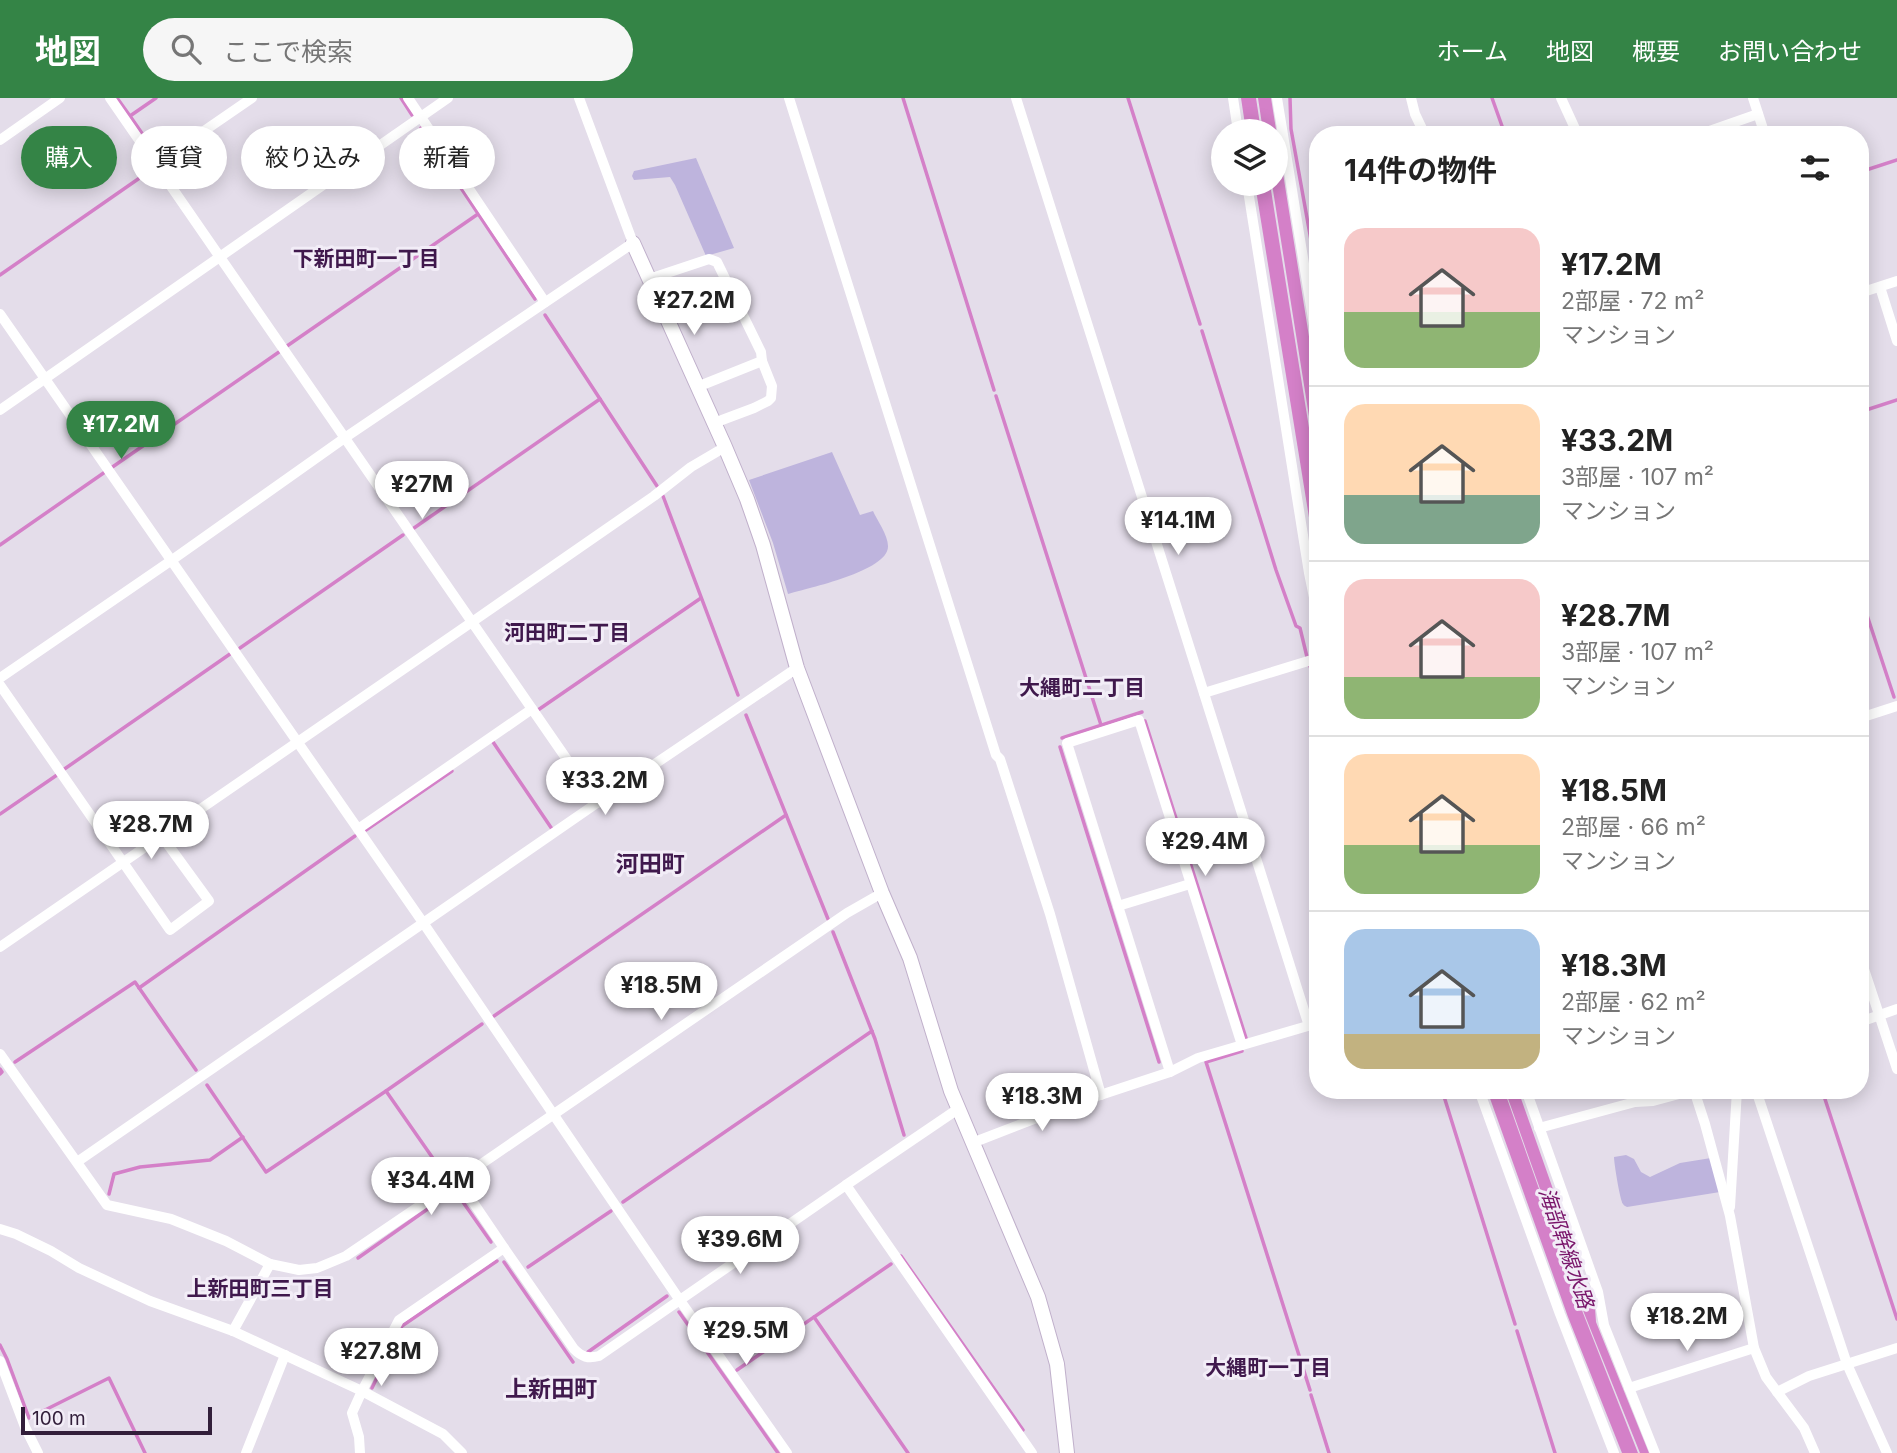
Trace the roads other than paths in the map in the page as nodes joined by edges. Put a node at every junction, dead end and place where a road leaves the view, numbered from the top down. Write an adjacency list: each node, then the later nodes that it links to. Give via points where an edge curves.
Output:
1 (60, 98): 23 (street)
2 (110, 98): 22 (street)
3 (252, 98): 17 (street)
4 (408, 98): 15 (street)
5 (448, 98): 15 (street)
6 (579, 98): 26 (street)
7 (789, 98): 74 (street, via 1050,914)
8 (1016, 98): 50 (street)
9 (1233, 98): 16 (street)
10 (1277, 98): 32 (street)
11 (1411, 98): 18 (street)
12 (1561, 98): 19 (street)
13 (1753, 98): 14 (street)
14 (1758, 114): 20 (street); 21 (street)
15 (421, 117): 27 (street); 33 (street)
16 (1236, 119)
17 (211, 126)
18 (1421, 126)
19 (1573, 126)
20 (1724, 126)
21 (1762, 126)
22 (131, 128)
23 (0, 140)
24 (173, 189): 27 (street)
25 (1249, 196): 44 (street)
26 (633, 243): 28 (street); 33 (street)
27 (220, 258): 37 (street); 41 (street)
28 (649, 279): 36 (street, via 709,259 717,262); 38 (street)
29 (1897, 281): 30 (street)
30 (1880, 287): 31 (street); 35 (street)
31 (1869, 290)
32 (1309, 295)
33 (545, 302): 41 (street)
34 (0, 314): 37 (street)
35 (1897, 341)
36 (762, 361): 38 (street); 40 (street, via 772,386 771,398)
37 (45, 379): 39 (street); 43 (street)
38 (697, 387): 40 (street)
39 (0, 410)
40 (714, 423): 42 (street)
41 (346, 437): 43 (street); 45 (street)
42 (725, 447): 45 (street); 47 (street, via 763,545)
43 (172, 561): 48 (street); 54 (street)
44 (1309, 573)
45 (472, 622): 52 (street); 54 (street)
46 (1309, 661): 50 (street)
47 (797, 668): 55 (street); 60 (street)
48 (0, 678)
49 (0, 685): 58 (street)
50 (1204, 693): 66 (street)
51 (1897, 706): 53 (street)
52 (532, 709): 55 (street); 56 (street)
53 (1869, 715)
54 (298, 743): 56 (street); 57 (street)
55 (597, 803): 62 (street)
56 (358, 829): 62 (street)
57 (161, 835): 58 (street); 58 (street, via 209,901 170,930)
58 (122, 862): 63 (street)
59 (1190, 884): 61 (street); 61 (street, via 1139,720 1067,743); 70 (street)
60 (882, 893): 81 (street, via 910,958); 82 (street)
61 (1118, 906): 73 (street)
62 (424, 924): 82 (street); 85 (street)
63 (0, 947)
64 (1869, 984): 67 (street)
65 (1897, 1009): 67 (street)
66 (1309, 1013)
67 (1879, 1015): 68 (street); 72 (street)
68 (1869, 1018)
69 (1309, 1026): 70 (street)
70 (1242, 1045): 73 (street)
71 (0, 1054): 85 (street)
72 (1897, 1069)
73 (1170, 1072): 74 (street)
74 (1101, 1095): 84 (street)
75 (1482, 1099): 109 (street)
76 (1529, 1099): 83 (street)
77 (1660, 1099): 83 (street)
78 (1697, 1099): 88 (street)
79 (1736, 1099): 88 (street)
80 (1759, 1099): 98 (street)
81 (958, 1109): 84 (street); 87 (street)
82 (554, 1114): 86 (street); 92 (street)
83 (1539, 1128): 99 (street)
84 (972, 1143): 108 (street, via 1038,1297 1057,1364)
85 (77, 1162): 91 (street, via 107,1205 172,1219)
86 (458, 1181): 90 (street); 91 (street, via 332,1263 299,1270)
87 (846, 1185): 92 (street); 107 (street)
88 (1730, 1216): 94 (street)
89 (0, 1229): 93 (street, via 150,1301)
90 (504, 1248): 92 (street, via 581,1356 599,1356); 100 (street, via 399,1320)
91 (270, 1264): 93 (street)
92 (680, 1299): 106 (street)
93 (233, 1331): 96 (street)
94 (1754, 1348): 99 (street); 101 (street)
95 (1897, 1348): 98 (street)
96 (285, 1355): 100 (street); 103 (street)
97 (0, 1361): 102 (street)
98 (1847, 1364): 101 (street); 112 (street)
99 (1629, 1388): 110 (street)
100 (362, 1391): 104 (street, via 352,1413); 105 (street, via 443,1434)
101 (1777, 1392): 111 (street, via 1804,1428)
102 (38, 1453)
103 (246, 1453)
104 (360, 1453)
105 (463, 1453)
106 (787, 1453)
107 (1032, 1453)
108 (1067, 1453)
109 (1614, 1453)
110 (1656, 1453)
111 (1815, 1453)
112 (1887, 1453)

